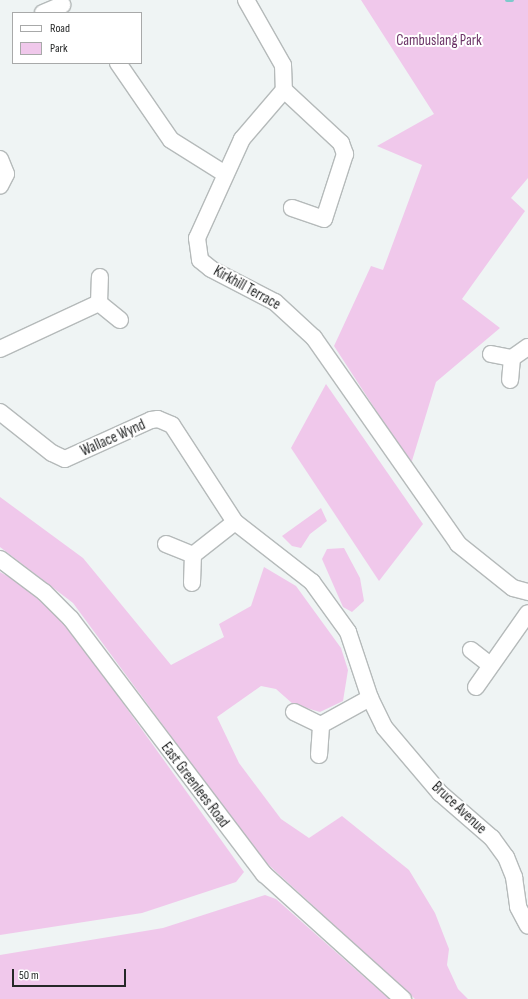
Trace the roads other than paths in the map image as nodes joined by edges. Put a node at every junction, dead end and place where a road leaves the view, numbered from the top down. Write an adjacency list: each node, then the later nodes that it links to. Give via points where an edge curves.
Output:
1 (246, 0): 5 (street, via 283,65)
2 (64, 6): 3 (street)
3 (46, 12)
4 (119, 64): 7 (street, via 171,140)
5 (284, 90): 7 (street, Kirkhill Terrace, via 242,138); 9 (street, via 341,143 345,154 324,219)
6 (0, 159): 8 (street, via 6,174)
7 (225, 174): 24 (street, Kirkhill Terrace, via 197,238 200,260 211,270 275,302 314,338 458,544 513,588)
8 (0, 186)
9 (292, 208)
10 (100, 277): 11 (street)
11 (100, 303): 12 (street); 14 (street)
12 (120, 320)
13 (528, 348): 16 (street)
14 (0, 349)
15 (491, 354): 16 (street)
16 (512, 358): 17 (street)
17 (510, 380)
18 (0, 412): 19 (street, Wallace Wynd, via 52,453 65,459 152,420 166,421 182,438)
19 (235, 522): 21 (street); 25 (street, Wallace Wynd, via 312,582)
20 (166, 544): 21 (street)
21 (193, 555): 23 (street)
22 (0, 559): 35 (street, East Greenlees Road, via 44,592 71,619 264,874)
23 (192, 583)
24 (528, 592)
25 (322, 596): 30 (street, Bruce Avenue, via 348,632)
26 (528, 613): 28 (street)
27 (472, 650): 28 (street)
28 (490, 665): 29 (street)
29 (476, 687)
30 (370, 698): 32 (street); 34 (street, Bruce Avenue, via 384,726 413,762 457,809 492,838 506,857 514,877 518,907)
31 (294, 712): 32 (street)
32 (321, 725): 33 (street)
33 (319, 755)
34 (528, 926)
35 (404, 999)

